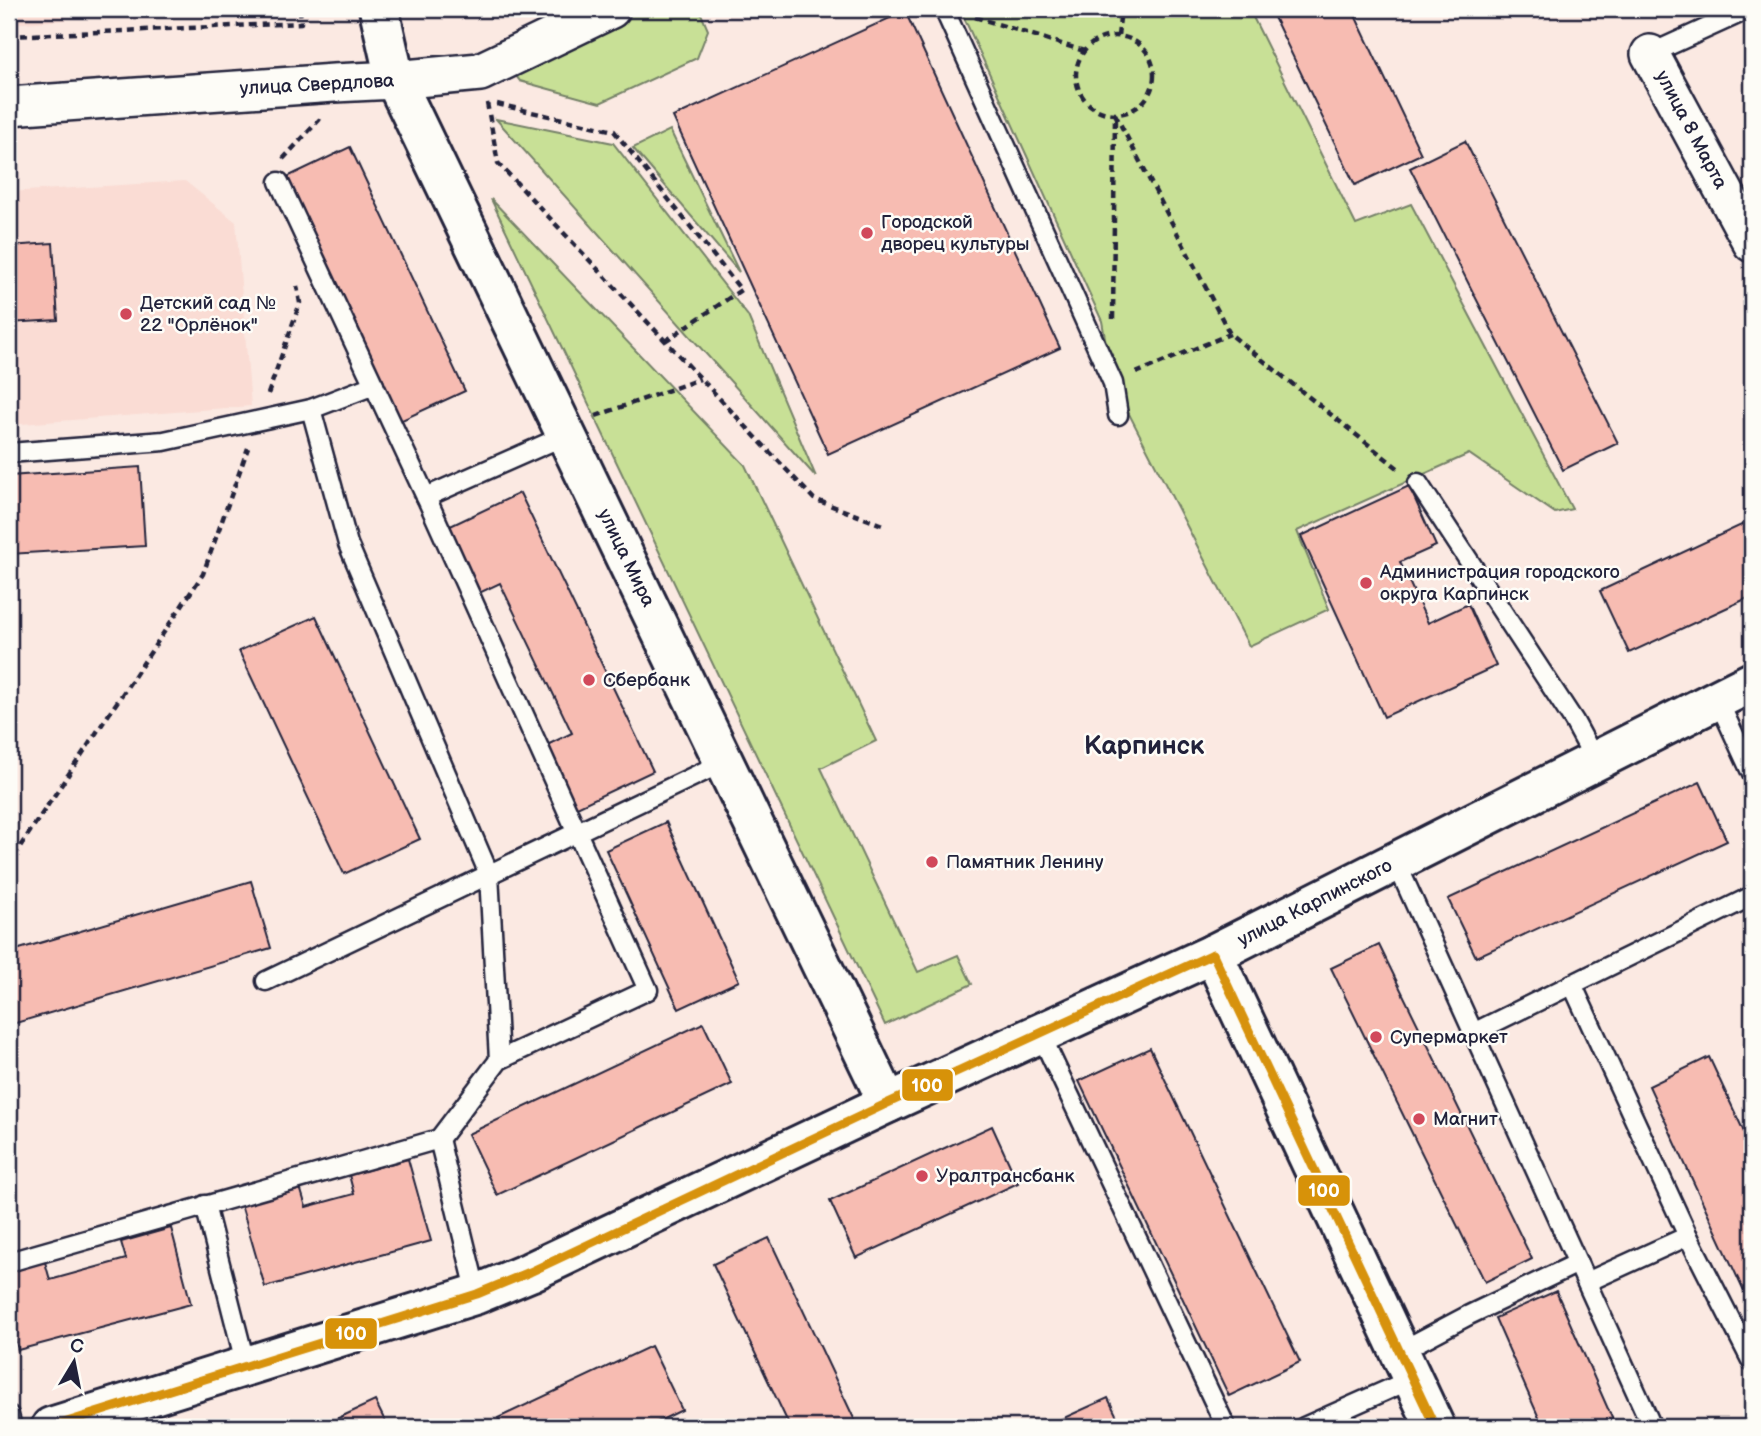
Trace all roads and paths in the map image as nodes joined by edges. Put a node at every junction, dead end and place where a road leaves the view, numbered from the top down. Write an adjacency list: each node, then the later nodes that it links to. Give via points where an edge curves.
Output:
1 (300, 9): 8 (path, via 301,23)
2 (379, 9): 12 (main road, улица Мира)
3 (611, 9): 14 (street, улица Свердлова)
4 (944, 9): 24 (lane)
5 (1121, 9): 9 (path)
6 (1749, 9): 11 (lane)
7 (972, 16): 10 (path)
8 (9, 36)
9 (1118, 36): 10 (path, via 1105,37); 16 (path, via 1142,47 1154,70 1148,95 1128,112)
10 (1084, 51): 16 (path, via 1076,74 1083,97 1092,106)
11 (1650, 54): 18 (street, улица 8 Марта)
12 (395, 80): 13 (street, улица Свердлова); 14 (street, улица Свердлова); 29 (main road, улица Мира)
13 (334, 83): 15 (street, улица Свердлова); 17 (path, via 324,114 277,166)
14 (483, 87): 22 (path, via 498,163); 22 (path, via 614,131 741,290)
15 (9, 106)
16 (1115, 114): 20 (path); 21 (path)
17 (279, 182): 25 (lane)
18 (1752, 243)
19 (295, 276): 28 (path, via 300,303)
20 (1113, 329)
21 (1230, 334): 24 (path); 31 (path)
22 (665, 341): 23 (path)
23 (701, 379): 29 (path); 33 (path, via 814,499)
24 (1113, 383): 27 (lane)
25 (373, 385): 26 (lane); 32 (lane)
26 (311, 409): 28 (lane); 42 (lane, via 348,544)
27 (1118, 415)
28 (258, 421): 30 (lane, via 164,441); 41 (path, via 203,574)
29 (564, 432): 32 (lane); 36 (main road, улица Мира)
30 (9, 453)
31 (1418, 483): 37 (lane, via 1574,721)
32 (426, 497): 39 (lane)
33 (885, 526)
34 (1752, 682): 35 (main road, улица Карпинского)
35 (1718, 700): 37 (main road, улица Карпинского); 38 (lane)
36 (724, 762): 39 (lane); 50 (main road, улица Мира)
37 (1596, 762): 40 (main road, улица Карпинского)
38 (1752, 774)
39 (577, 832): 42 (lane); 49 (lane, via 648,990)
40 (1396, 862): 44 (main road, улица Карпинского); 48 (lane)
41 (9, 867)
42 (489, 874): 45 (lane); 49 (lane)
43 (1752, 896): 46 (lane)
44 (1213, 954): 47 (main road, улица Карпинского); 59 (main road)
45 (266, 981)
46 (1572, 984): 48 (lane); 53 (lane)
47 (1041, 1033): 50 (main road, улица Карпинского); 64 (lane)
48 (1473, 1033): 55 (lane)
49 (499, 1060): 51 (lane)
50 (888, 1103): 57 (main road, улица Карпинского)
51 (439, 1139): 52 (lane); 57 (lane)
52 (205, 1205): 54 (lane); 60 (lane)
53 (1688, 1236): 56 (lane); 58 (lane)
54 (9, 1262)
55 (1578, 1263): 56 (lane); 59 (lane, via 1469,1315)
56 (1587, 1282): 67 (lane)
57 (477, 1294): 60 (main road, улица Карпинского)
58 (1752, 1362)
59 (1406, 1365): 65 (lane); 66 (main road)
60 (246, 1366): 63 (main road, улица Карпинского)
61 (9, 1415): 62 (lane)
62 (12, 1427)
63 (51, 1427)
64 (1226, 1427)
65 (1304, 1427)
66 (1435, 1427)
67 (1652, 1427)

